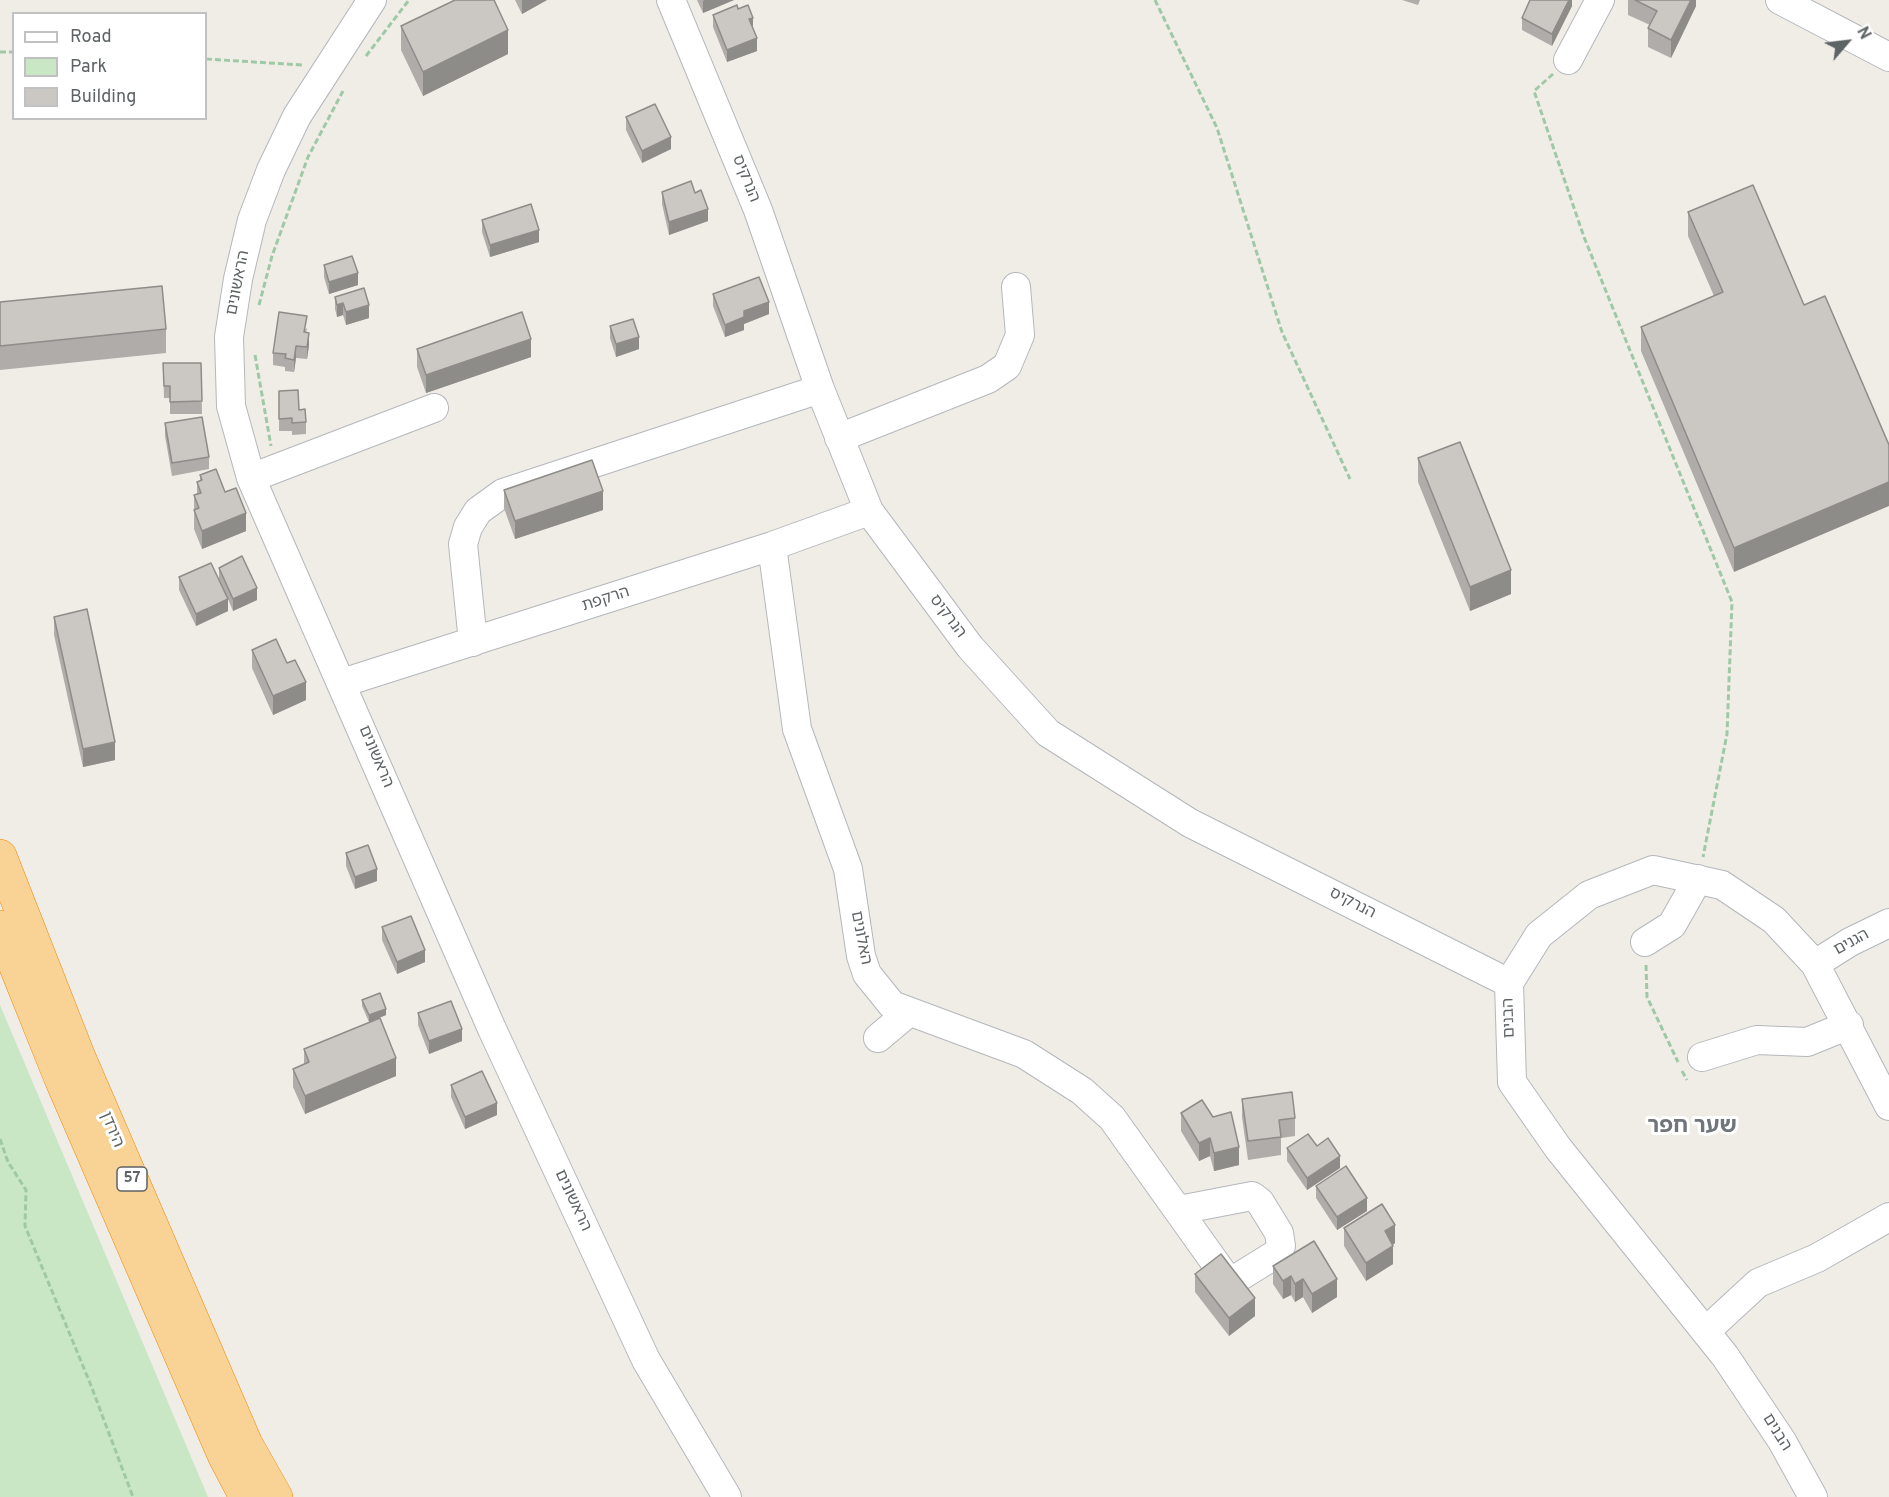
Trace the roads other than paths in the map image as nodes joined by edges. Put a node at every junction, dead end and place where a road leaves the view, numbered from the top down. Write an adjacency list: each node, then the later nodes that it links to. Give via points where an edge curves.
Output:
1 (372, 0): 11 (street, הראשונים, via 338,75 297,116 271,170 252,220 238,279 229,337 231,406)
2 (671, 0): 8 (street, הנרקיס, via 758,210)
3 (1600, 0): 6 (street)
4 (1780, 0): 5 (street)
5 (1889, 57)
6 (1568, 60)
7 (1016, 287): 10 (street, via 1020,335 1007,366 988,379)
8 (820, 389): 10 (street, הנרקיס); 14 (street, via 503,493 478,511 463,544)
9 (434, 408): 11 (street)
10 (840, 438): 12 (street, הנרקיס)
11 (263, 474): 15 (street, הראשונים)
12 (868, 511): 13 (street, הרקפת); 22 (street, הנרקיס, via 970,647 1048,733 1190,823)
13 (772, 546): 14 (street, הרקפת); 23 (street, האלונים, via 797,729 848,869 861,956 867,974 880,992 892,1005)
14 (473, 642): 15 (street, הרקפת)
15 (342, 683): 33 (street, הראשונים, via 492,1029 646,1360)
16 (0, 856): 32 (highway, הירדן / 57, via 78,1055 246,1444)
17 (1698, 879): 20 (street, via 1672,925); 21 (street, הבנים, via 1722,885 1774,920); 22 (street, הבנים, via 1653,870 1589,895 1539,935)
18 (1889, 923): 21 (street, הגנים)
19 (0, 927): 31 (highway, הירדן / 57, via 61,1079 224,1455)
20 (1645, 942)
21 (1815, 964): 24 (street, הבנים)
22 (1509, 983): 30 (street, הבנים, via 1512,1082 1558,1148)
23 (909, 1012): 25 (street); 28 (street, האלונים, via 1024,1054 1082,1090 1112,1118)
24 (1848, 1025): 26 (street, via 1807,1041 1757,1040); 27 (street, הבנים)
25 (878, 1038)
26 (1702, 1057)
27 (1889, 1106)
28 (1179, 1210)
29 (1889, 1217): 30 (street, via 1816,1258 1758,1283)
30 (1706, 1331): 34 (street, הבנים, via 1782,1441)
31 (246, 1497)
32 (276, 1497)
33 (728, 1497)
34 (1813, 1497)

